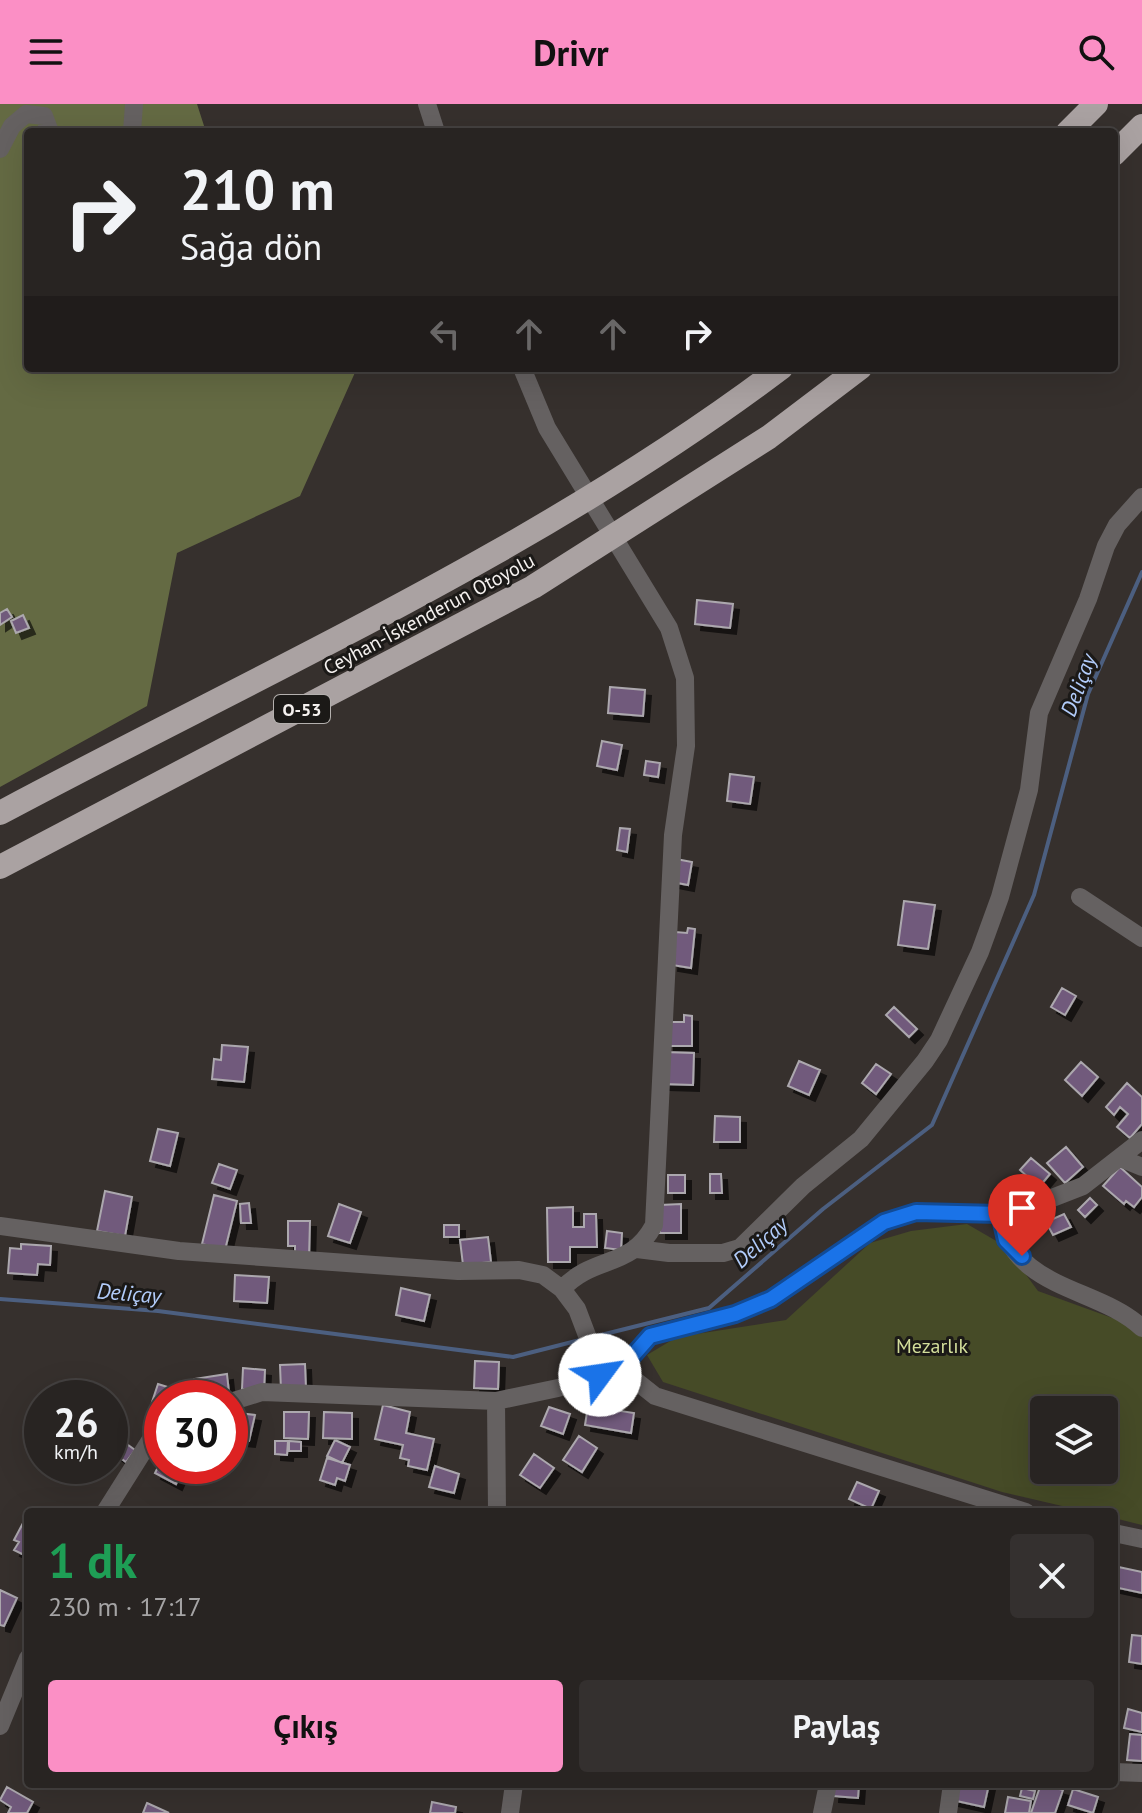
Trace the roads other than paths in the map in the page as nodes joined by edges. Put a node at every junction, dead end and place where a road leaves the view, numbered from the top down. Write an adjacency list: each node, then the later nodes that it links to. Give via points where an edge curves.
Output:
1 (134, 104): 6 (street)
2 (427, 104): 7 (street)
3 (1096, 104): 8 (highway)
4 (1142, 126): 10 (highway)
5 (48, 128): 9 (street, via 44,116 26,114 12,126)
6 (132, 128)
7 (435, 128)
8 (1072, 128)
9 (0, 149)
10 (1118, 150)
11 (524, 372): 24 (street, via 547,428 669,628 685,678 686,746 673,835 657,1193 654,1225)
12 (775, 372): 15 (highway, Ceyhan-İskenderun Otoyolu / O-53, via 576,505 385,612)
13 (855, 372): 16 (highway, Ceyhan-İskenderun Otoyolu / O-53, via 769,437 601,546 380,669)
14 (1142, 497): 24 (street, via 1106,546 1039,713 1029,790 1000,897 932,1051 861,1139 740,1248 723,1253)
15 (0, 813)
16 (0, 867)
17 (1080, 897): 18 (street)
18 (1142, 938)
19 (1142, 1140): 20 (street)
20 (1120, 1158): 21 (street); 22 (street, via 1083,1186)
21 (1142, 1167)
22 (1000, 1214): 26 (street, via 1006,1240 1038,1272); 27 (street, via 916,1212 884,1222 771,1299 650,1336)
23 (0, 1226): 25 (street, via 179,1251 458,1271 519,1270 543,1275)
24 (637, 1249): 25 (street, via 578,1273)
25 (562, 1289): 27 (street, via 577,1309 596,1359)
26 (1142, 1328)
27 (621, 1369): 29 (street); 33 (street, via 655,1396)
28 (248, 1396): 29 (street, via 262,1392)
29 (496, 1401): 32 (street)
30 (144, 1450): 31 (street)
31 (108, 1508)
32 (497, 1508)
33 (1013, 1508)
34 (1118, 1534): 35 (street)
35 (1142, 1539)
36 (24, 1668): 37 (street)
37 (0, 1726)
38 (1118, 1772): 39 (street)
39 (1142, 1773)
40 (513, 1788): 43 (street)
41 (827, 1788): 44 (street)
42 (951, 1788): 45 (street)
43 (510, 1813)
44 (822, 1813)
45 (948, 1813)

